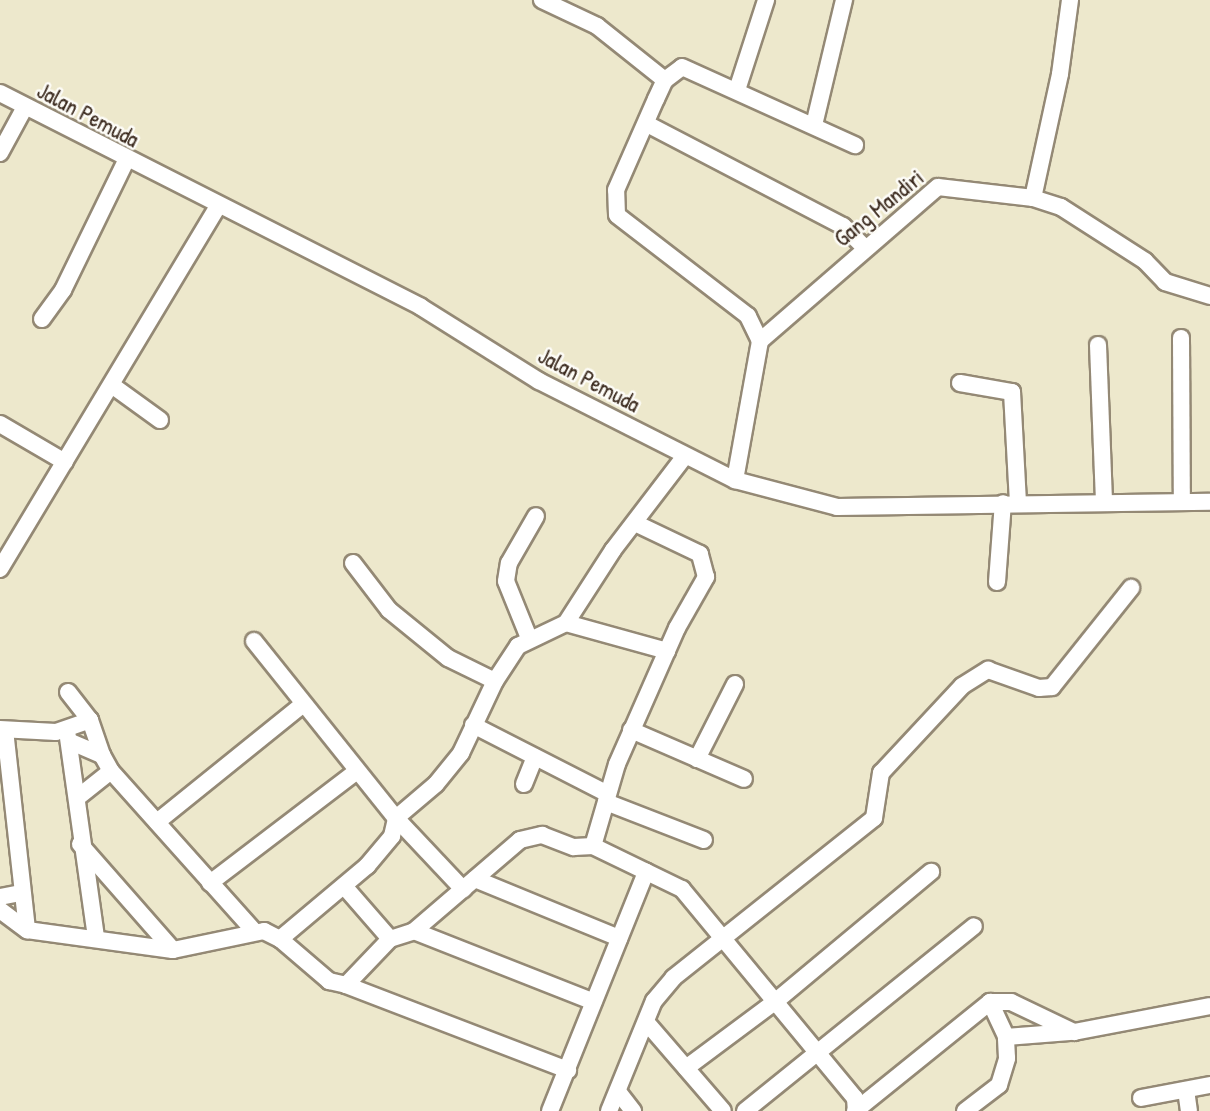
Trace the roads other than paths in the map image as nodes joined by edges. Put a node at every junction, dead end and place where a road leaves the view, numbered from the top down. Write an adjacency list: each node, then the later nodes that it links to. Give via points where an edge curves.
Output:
1 (542, 0): 5 (street, via 597,26)
2 (765, 0): 6 (street)
3 (844, 0): 10 (street)
4 (1070, 0): 14 (street, via 1060,74)
5 (665, 80): 6 (street, via 682,67); 9 (street)
6 (737, 90): 10 (street)
7 (0, 93): 8 (street, Jalan Pemuda)
8 (25, 107): 12 (street); 13 (street, Jalan Pemuda)
9 (647, 124): 16 (street, via 843,226); 20 (street, via 616,190 617,215 748,316)
10 (814, 125): 11 (street)
11 (855, 145)
12 (0, 153)
13 (126, 161): 15 (street, Jalan Pemuda); 18 (street, via 64,290)
14 (1032, 198): 16 (street, Gang Mandiri, via 937,187); 17 (street, Gang Mandiri, via 1090,222 1145,261 1165,282)
15 (218, 206): 23 (street); 26 (street, Jalan Pemuda, via 421,307 539,381)
16 (864, 247): 20 (street, Gang Mandiri)
17 (1210, 296)
18 (42, 319)
19 (1181, 338): 30 (street)
20 (760, 341): 28 (street)
21 (1098, 345): 29 (street)
22 (960, 383): 32 (street, via 1012,392)
23 (113, 386): 24 (street); 27 (street)
24 (160, 420)
25 (0, 424): 27 (street)
26 (684, 457): 28 (street, Jalan Pemuda); 34 (street)
27 (65, 462): 36 (street)
28 (735, 481): 32 (street, Jalan Pemuda, via 837,507)
29 (1104, 501): 30 (street, Jalan Pemuda); 32 (street, Jalan Pemuda)
30 (1182, 502): 31 (street, Jalan Pemuda)
31 (1210, 502)
32 (1011, 503): 37 (street)
33 (536, 516): 40 (street, via 509,563 506,581)
34 (635, 523): 39 (street); 42 (street, via 700,554 706,564 706,577)
35 (353, 564): 43 (street, via 390,610 448,659)
36 (0, 569)
37 (997, 582)
38 (1131, 588): 82 (street, via 1052,687 1039,688 988,670 962,686 881,773 874,818)
39 (566, 623): 40 (street); 42 (street)
40 (529, 638): 43 (street, via 518,646)
41 (254, 641): 46 (street)
42 (667, 651): 50 (street)
43 (495, 681): 48 (street)
44 (735, 684): 54 (street)
45 (68, 692): 47 (street)
46 (303, 704): 56 (street); 62 (street)
47 (90, 720): 51 (street); 52 (street)
48 (473, 725): 53 (street); 61 (street, via 461,753 444,774)
49 (2, 729): 51 (street); 71 (street)
50 (631, 730): 54 (street); 59 (street)
51 (69, 736): 52 (street); 60 (street)
52 (103, 755): 55 (street)
53 (535, 757): 58 (street); 59 (street)
54 (697, 759): 57 (street)
55 (111, 771): 60 (street); 62 (street)
56 (357, 771): 61 (street); 68 (street)
57 (744, 779)
58 (524, 784)
59 (606, 797): 63 (street); 65 (street)
60 (77, 798): 64 (street)
61 (396, 818): 69 (street); 70 (street, via 392,836)
62 (157, 822): 68 (street)
63 (704, 840)
64 (80, 844): 78 (street); 83 (street)
65 (593, 846): 66 (street); 69 (street, via 530,835)
66 (646, 872): 79 (street); 82 (street, via 682,889)
67 (931, 872): 85 (street)
68 (211, 883): 77 (street)
69 (469, 884): 76 (street); 79 (street)
70 (344, 886): 80 (street); 81 (street)
71 (21, 893): 72 (street); 75 (street)
72 (0, 897)
73 (0, 910): 75 (street)
74 (974, 926): 92 (street)
75 (27, 930): 78 (street)
76 (414, 931): 81 (street); 86 (street)
77 (254, 932): 80 (street, via 264,931); 83 (street)
78 (96, 937): 83 (street)
79 (620, 937): 86 (street)
80 (280, 939): 84 (street, via 329,981)
81 (390, 939): 84 (street)
82 (726, 939): 85 (street); 89 (street, via 673,978 654,1001)
83 (173, 950)
84 (346, 985): 94 (street)
85 (776, 1001): 92 (street); 93 (street)
86 (594, 1002): 94 (street)
87 (990, 1002): 90 (street, via 1011,1002); 91 (street); 104 (street)
88 (1210, 1006): 90 (street)
89 (647, 1023): 93 (street); 97 (street)
90 (1074, 1032): 91 (street)
91 (1006, 1037): 105 (street, via 1007,1058 999,1085)
92 (819, 1053): 103 (street); 104 (street, via 855,1098)
93 (686, 1068): 102 (street)
94 (568, 1070): 99 (street)
95 (1210, 1085): 96 (street)
96 (1186, 1090): 98 (street); 106 (street)
97 (618, 1093): 100 (street); 101 (street)
98 (1141, 1098)
99 (550, 1111)
100 (609, 1111)
101 (633, 1111)
102 (723, 1111)
103 (745, 1111)
104 (856, 1111)
105 (965, 1111)
106 (1189, 1111)

